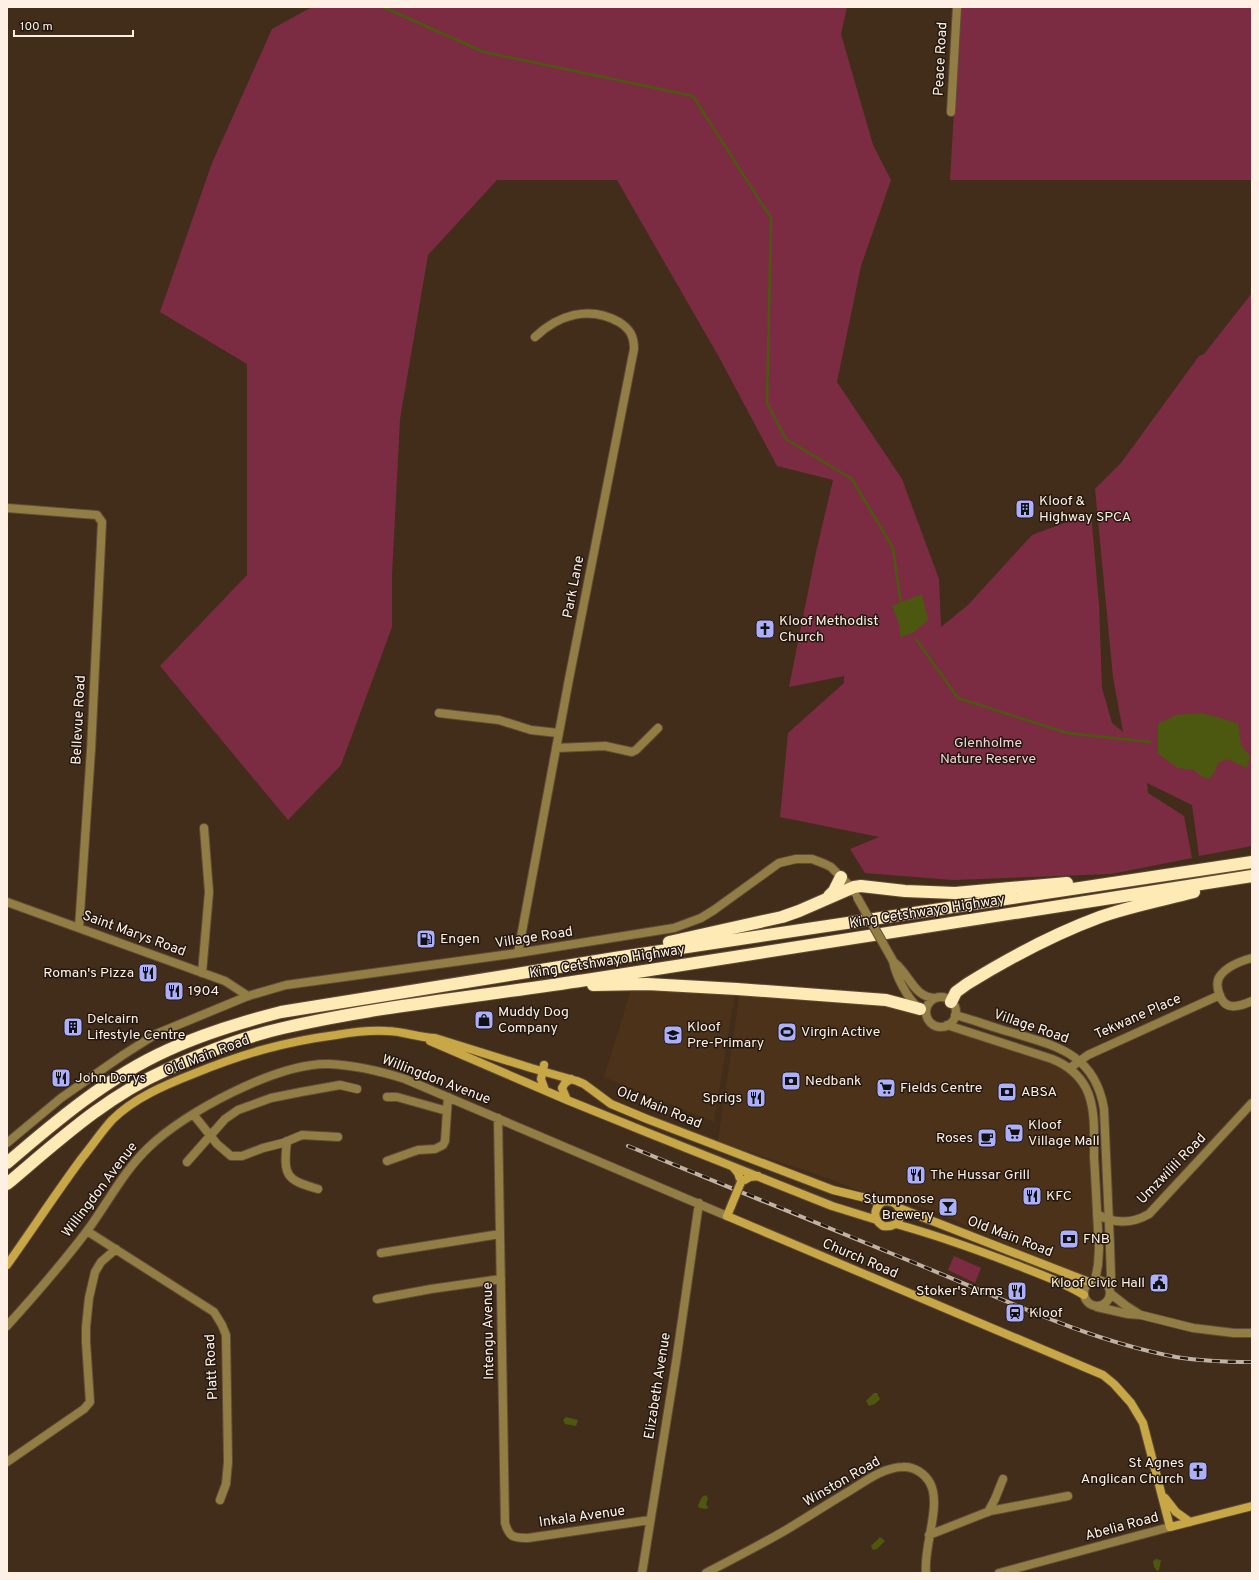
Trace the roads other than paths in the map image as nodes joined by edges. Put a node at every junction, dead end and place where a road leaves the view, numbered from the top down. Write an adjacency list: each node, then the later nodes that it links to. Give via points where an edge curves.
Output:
1 (957, 7): 2 (street, Peace Road)
2 (951, 112)
3 (535, 337): 7 (street, Park Lane, via 558,320 581,313 612,318 632,333 634,340)
4 (7, 508): 17 (street, Bellevue Road, via 97,515 102,522)
5 (439, 713): 7 (street, via 498,720 531,730)
6 (658, 728): 8 (street, via 632,752 605,746)
7 (558, 732): 8 (street, Park Lane)
8 (556, 748): 18 (street, Park Lane)
9 (204, 828): 22 (street, via 208,892)
10 (1252, 862): 13 (highway, King Cetshwayo Highway)
11 (841, 877): 14 (street, Village Road); 15 (highway); 18 (street, Village Road, via 831,867 819,861 787,861 779,863 714,910 688,924 661,931)
12 (1252, 877): 23 (highway, King Cetshwayo Highway); 28 (highway, via 1124,910 1081,924 967,984 956,992)
13 (1120, 882): 14 (highway, via 1066,883 955,894 861,886); 19 (highway, King Cetshwayo Highway)
14 (855, 892): 15 (highway); 21 (street, Village Road, bridge)
15 (827, 899): 19 (highway, via 782,917 662,944)
16 (7, 902): 17 (street, Saint Marys Road)
17 (79, 928): 22 (street, Saint Marys Road)
18 (518, 954): 25 (street, Village Road, via 286,985)
19 (621, 957): 52 (highway, King Cetshwayo Highway, via 281,1012 245,1021 167,1050 118,1076 54,1123)
20 (1252, 958): 24 (street, via 1220,974 1217,980)
21 (893, 961): 26 (street, Village Road, via 920,993); 29 (street, Village Road, via 894,969 909,998)
22 (202, 973): 25 (street, Saint Marys Road, via 225,982)
23 (564, 984): 29 (highway, via 647,984 738,989 886,1000); 56 (highway, King Cetshwayo Highway, via 379,1010 280,1028 204,1054 163,1071 102,1106)
24 (1220, 995): 27 (street, via 1230,1006 1240,1006); 33 (street, Tekwane Place)
25 (248, 996): 49 (street, Village Road, via 146,1040 61,1098)
26 (937, 998): 28 (street, via 942,997); 29 (street)
27 (1252, 1001)
28 (951, 1002): 30 (street)
29 (923, 1010): 31 (street, via 931,1023 938,1027)
30 (955, 1015): 31 (street, via 953,1021); 33 (street, Village Road, via 1042,1042)
31 (947, 1025): 35 (street, Village Road, via 1052,1059)
32 (426, 1038): 34 (main road, Old Main Road, via 435,1038); 38 (main road, Old Main Road); 72 (main road, Old Main Road, via 388,1031 367,1031 284,1043 218,1064 141,1098 122,1111 104,1129)
33 (1080, 1060): 35 (street, Tekwane Place); 66 (street, Village Road, via 1092,1075 1102,1097)
34 (543, 1068): 36 (main road, Old Main Road); 38 (main road, via 541,1079)
35 (1070, 1068): 62 (street, Village Road, via 1086,1087 1091,1102)
36 (571, 1079): 41 (main road, via 562,1088); 58 (main road, Old Main Road, via 584,1084 611,1104 647,1119 833,1190)
37 (357, 1089): 46 (street, via 340,1085 271,1098 238,1110 225,1119)
38 (545, 1090): 41 (main road, Old Main Road)
39 (387, 1097): 43 (street, via 397,1097)
40 (448, 1097): 43 (street); 44 (street, Willingdon Avenue, via 370,1069 328,1064 307,1066 270,1077 238,1090); 45 (street, Willingdon Avenue)
41 (567, 1100): 53 (main road, Old Main Road)
42 (1252, 1103): 66 (street, Umzwilili Road, via 1148,1214 1137,1220)
43 (447, 1111): 50 (street, via 443,1145 435,1149 418,1150)
44 (193, 1114): 46 (street); 68 (street, Willingdon Avenue, via 177,1123 146,1149)
45 (498, 1118): 59 (street, Willingdon Avenue); 69 (street, Intengu Avenue)
46 (210, 1136): 48 (street, via 231,1156 242,1156); 51 (street)
47 (338, 1137): 48 (street, via 302,1134)
48 (287, 1141): 57 (street, via 285,1158 291,1178 295,1182)
49 (7, 1143)
50 (387, 1161)
51 (187, 1162)
52 (7, 1163)
53 (733, 1166): 54 (main road, Old Main Road); 55 (main road)
54 (758, 1176): 55 (main road); 64 (main road, Old Main Road, via 832,1206)
55 (740, 1182): 60 (main road, bridge)
56 (7, 1184)
57 (318, 1190)
58 (882, 1202): 61 (main road, via 890,1201); 64 (main road, via 876,1208)
59 (698, 1203): 63 (street, Willingdon Avenue); 89 (street, Elizabeth Avenue, via 676,1362)
60 (732, 1204): 63 (main road); 65 (main road)
61 (899, 1208): 67 (main road, via 900,1216); 74 (main road, Old Main Road)
62 (1097, 1214): 66 (street); 74 (street, Village Road, via 1098,1256)
63 (727, 1216): 65 (main road, Church Road)
64 (877, 1220): 67 (main road, via 883,1226)
65 (739, 1221): 84 (main road, Church Road, via 1103,1375 1131,1403 1143,1424)
66 (1109, 1221): 75 (street, Village Road)
67 (896, 1224): 76 (main road, Old Main Road, via 992,1256)
68 (87, 1231): 70 (street, Platt Road); 80 (street, Willingdon Avenue)
69 (500, 1234): 71 (street); 73 (street, Intengu Avenue)
70 (116, 1249): 82 (street, via 94,1272 89,1298 86,1327 90,1402 84,1409); 86 (street, Platt Road, via 214,1312 222,1324 226,1335 228,1462 226,1484)
71 (381, 1253)
72 (7, 1265)
73 (501, 1279): 77 (street); 93 (street, Intengu Avenue, via 505,1523 509,1533)
74 (1092, 1281): 75 (street, via 1102,1280); 76 (street, via 1084,1288)
75 (1110, 1291): 78 (street, via 1108,1302); 79 (street)
76 (1084, 1295): 78 (street, via 1090,1305)
77 (377, 1299)
78 (1098, 1307): 79 (street)
79 (1141, 1315): 81 (street, via 1200,1329)
80 (7, 1326)
81 (1252, 1333)
82 (7, 1462)
83 (1003, 1479): 88 (street)
84 (1162, 1494): 90 (main road, via 1176,1512); 91 (main road, Church Road)
85 (1068, 1496): 88 (street)
86 (220, 1500)
87 (1252, 1506): 90 (main road, Abelia Road)
88 (988, 1512): 92 (street)
89 (650, 1520): 93 (street, Inkala Avenue); 94 (street, Elizabeth Avenue)
90 (1190, 1522): 91 (main road, Abelia Road)
91 (1170, 1527): 97 (street, Abelia Road)
92 (929, 1535): 95 (street, Winston Road, via 934,1500 930,1484 912,1467 897,1467 866,1481 785,1530); 96 (street, Winston Road)
93 (518, 1538)
94 (642, 1573)
95 (706, 1573)
96 (926, 1573)
97 (999, 1573)

